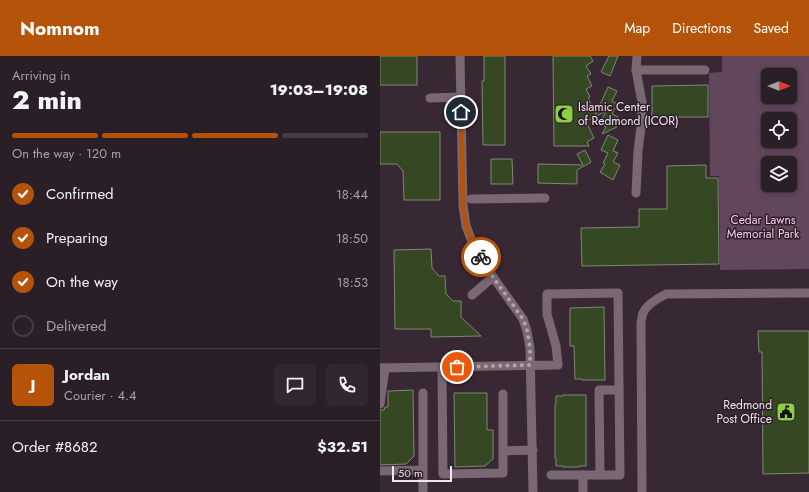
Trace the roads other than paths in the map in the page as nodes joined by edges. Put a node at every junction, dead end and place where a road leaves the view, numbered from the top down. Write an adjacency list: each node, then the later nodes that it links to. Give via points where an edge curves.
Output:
1 (460, 56): 5 (street)
2 (637, 56): 3 (street)
3 (636, 70): 4 (street); 7 (street, via 642,102)
4 (705, 70)
5 (461, 97): 6 (street); 10 (street, via 463,205 466,226 473,244)
6 (430, 98)
7 (636, 193)
8 (545, 198): 9 (street)
9 (471, 199)
10 (493, 277): 12 (street); 13 (street, via 523,319 530,348)
11 (809, 293): 30 (street, via 666,294 650,304 641,324)
12 (472, 295)
13 (530, 365): 14 (street); 16 (street, via 558,365 556,346 547,314 547,294 618,293); 21 (street)
14 (442, 367): 15 (street); 20 (street, via 443,474 503,473)
15 (383, 368): 19 (street)
16 (619, 390): 26 (street, via 599,390); 26 (street, via 620,475)
17 (423, 393): 22 (street)
18 (503, 394): 20 (street)
19 (380, 404)
20 (503, 450): 21 (street)
21 (533, 450): 28 (street)
22 (423, 470): 23 (street); 27 (street)
23 (380, 471)
24 (551, 475): 25 (street)
25 (583, 475): 26 (street); 29 (street)
26 (600, 475)
27 (423, 492)
28 (533, 492)
29 (583, 492)
30 (642, 492)

